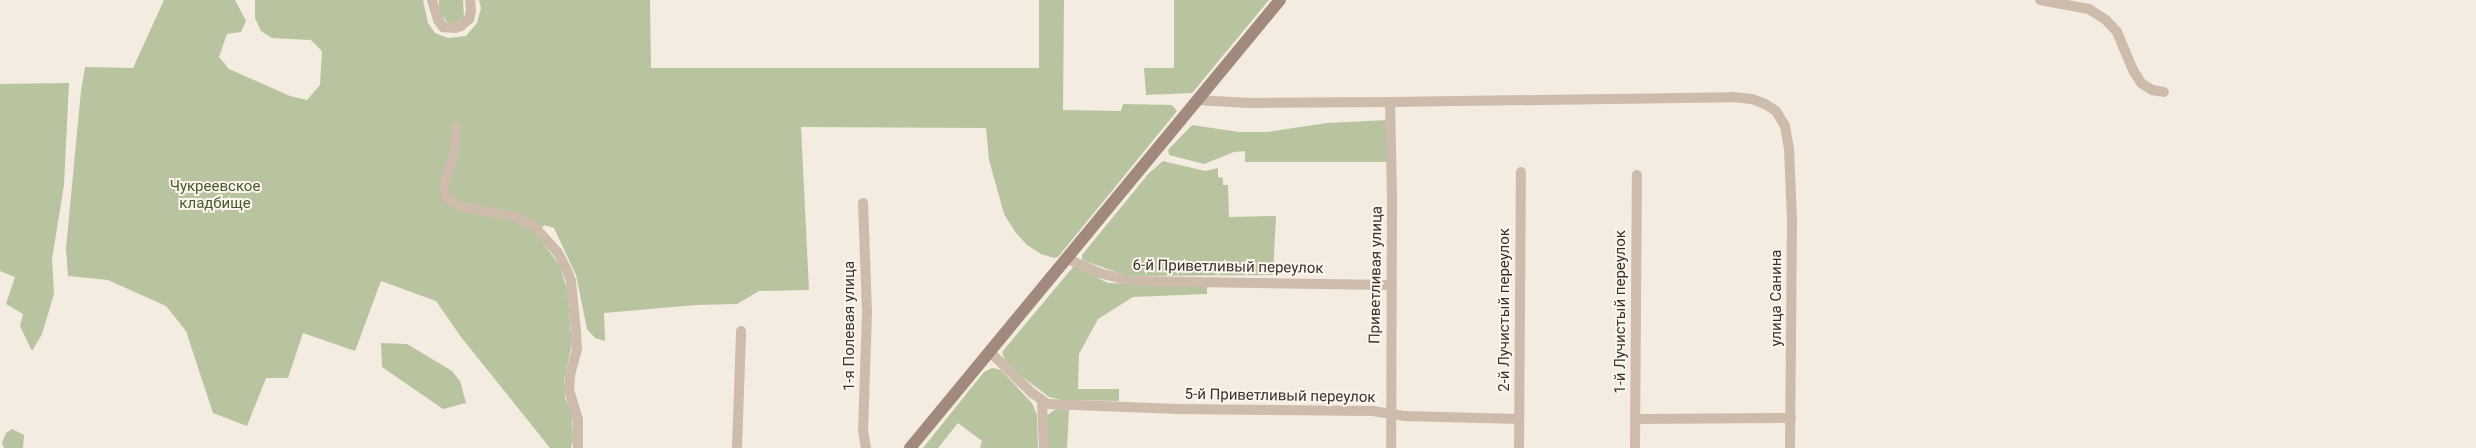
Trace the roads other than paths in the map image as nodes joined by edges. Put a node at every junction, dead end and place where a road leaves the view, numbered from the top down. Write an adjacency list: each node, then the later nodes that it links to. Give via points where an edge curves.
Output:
1 (432, 0): 2 (street, via 438,20 444,26 455,28 469,19)
2 (470, 0)
3 (1280, 0): 6 (main road)
4 (2040, 0): 5 (street, via 2089,9 2106,20 2117,32 2142,83 2152,90)
5 (2164, 92)
6 (1198, 100): 7 (street, улица Санина); 12 (main road)
7 (1390, 102): 13 (street, Приветливая улица); 18 (street, улица Санина, via 1733,97 1752,99 1776,111 1785,126 1790,148)
8 (456, 126): 21 (street, via 454,154 444,186 447,198 459,206 515,217 533,225 558,253 571,281 577,349 569,390 578,420)
9 (1521, 172): 20 (street, 2-й Лучистый переулок)
10 (1637, 176): 19 (street, 1-й Лучистый переулок)
11 (863, 203): 23 (street, 1-я Полевая улица, via 867,311 863,430)
12 (1068, 259): 13 (street, 6-й Приветливый переулок, via 1099,273 1130,280); 15 (main road)
13 (1391, 285): 17 (street, Приветливая улица)
14 (741, 331): 22 (street)
15 (990, 352): 16 (street); 24 (main road)
16 (1042, 401): 17 (street, 5-й Приветливый переулок, via 1048,404 1178,409 1374,411); 25 (street)
17 (1390, 414): 20 (street, 5-й Приветливый переулок); 26 (street, Приветливая улица)
18 (1791, 418): 19 (street); 29 (street, улица Санина)
19 (1636, 419): 28 (street, 1-й Лучистый переулок)
20 (1519, 420): 27 (street, 2-й Лучистый переулок)
21 (578, 448)
22 (737, 448)
23 (866, 448)
24 (910, 448)
25 (1044, 448)
26 (1391, 448)
27 (1519, 448)
28 (1635, 448)
29 (1790, 448)

